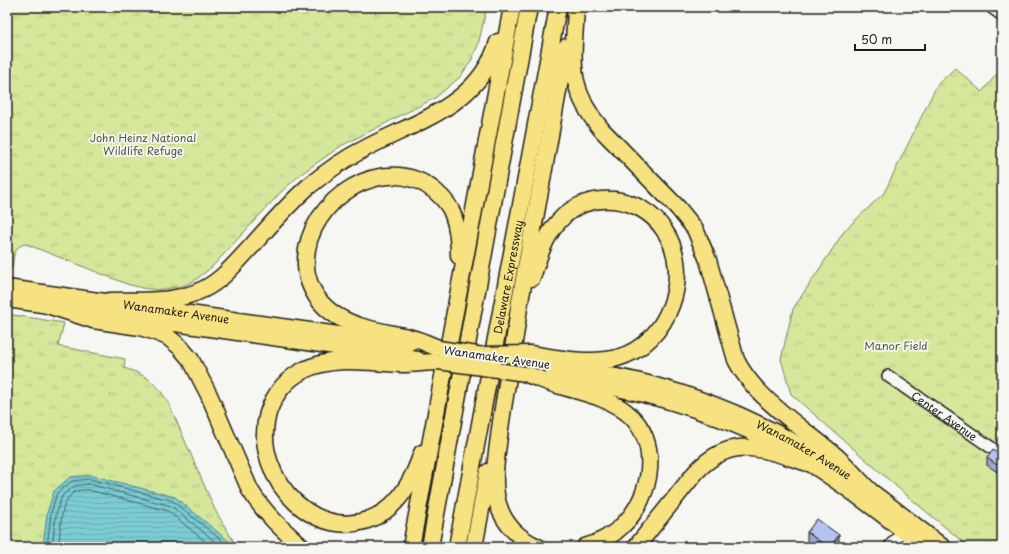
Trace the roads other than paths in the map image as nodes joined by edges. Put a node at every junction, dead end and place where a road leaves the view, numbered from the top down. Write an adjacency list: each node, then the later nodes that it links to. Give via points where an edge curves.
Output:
1 (506, 7): 10 (highway, via 494,54 484,72 466,94 442,110 350,156 322,175 295,199 217,281 202,290 174,299)
2 (512, 7): 12 (highway)
3 (529, 7): 26 (highway)
4 (558, 7): 27 (highway, Delaware Expressway)
5 (575, 7): 13 (highway, via 519,307); 22 (highway, via 573,60 575,79 583,102 602,130 695,229 708,260 736,360 743,374 765,398 838,458)
6 (992, 7): 7 (street)
7 (1002, 15)
8 (7, 287): 10 (main road, Wanamaker Avenue)
9 (7, 300): 11 (main road, Wanamaker Avenue)
10 (109, 301): 14 (main road, Wanamaker Avenue)
11 (47, 305): 14 (main road, Wanamaker Avenue); 24 (highway, via 93,320 146,328 168,337 180,347 191,360 209,395 250,490 269,516)
12 (454, 319): 14 (highway, via 459,256 458,229 450,208 437,193 413,180 399,176 384,177 366,181 349,189 320,215 311,233 306,254 306,273 316,296 342,319 372,330 410,337); 18 (highway)
13 (516, 335): 16 (highway, via 542,250 552,230 568,213 590,202 615,200 639,207 661,225 671,241 675,254 676,285 674,300 668,314 650,339 630,353 608,360); 19 (highway)
14 (439, 355): 15 (main road, Wanamaker Avenue, bridge); 16 (main road, Wanamaker Avenue, bridge); 18 (highway, via 403,364 364,361 328,363 311,367 296,375 278,393 267,419 266,449 271,468 291,499 311,514 339,524 371,519 392,506 407,486 421,456)
15 (485, 355): 16 (highway, bridge)
16 (528, 363): 21 (main road, Wanamaker Avenue, via 666,400 746,430); 22 (main road, Wanamaker Avenue, via 593,371 668,388 702,399 797,442); 30 (highway, via 562,387 588,393 615,405 631,416 639,426 648,448 647,482 628,520 604,539)
17 (888, 376): 20 (street, Center Avenue)
18 (438, 404): 25 (highway)
19 (502, 410): 28 (highway); 29 (highway, via 494,481 497,502 511,529)
20 (1002, 455)
21 (808, 464): 23 (main road, Wanamaker Avenue); 31 (highway, via 755,448 734,448 719,453 695,473)
22 (869, 490): 34 (main road, Wanamaker Avenue)
23 (903, 531): 32 (street); 33 (main road, Wanamaker Avenue)
24 (302, 547)
25 (411, 547)
26 (430, 547)
27 (457, 547)
28 (474, 547)
29 (538, 547)
30 (585, 547)
31 (636, 547)
32 (889, 547)
33 (923, 547)
34 (944, 547)

